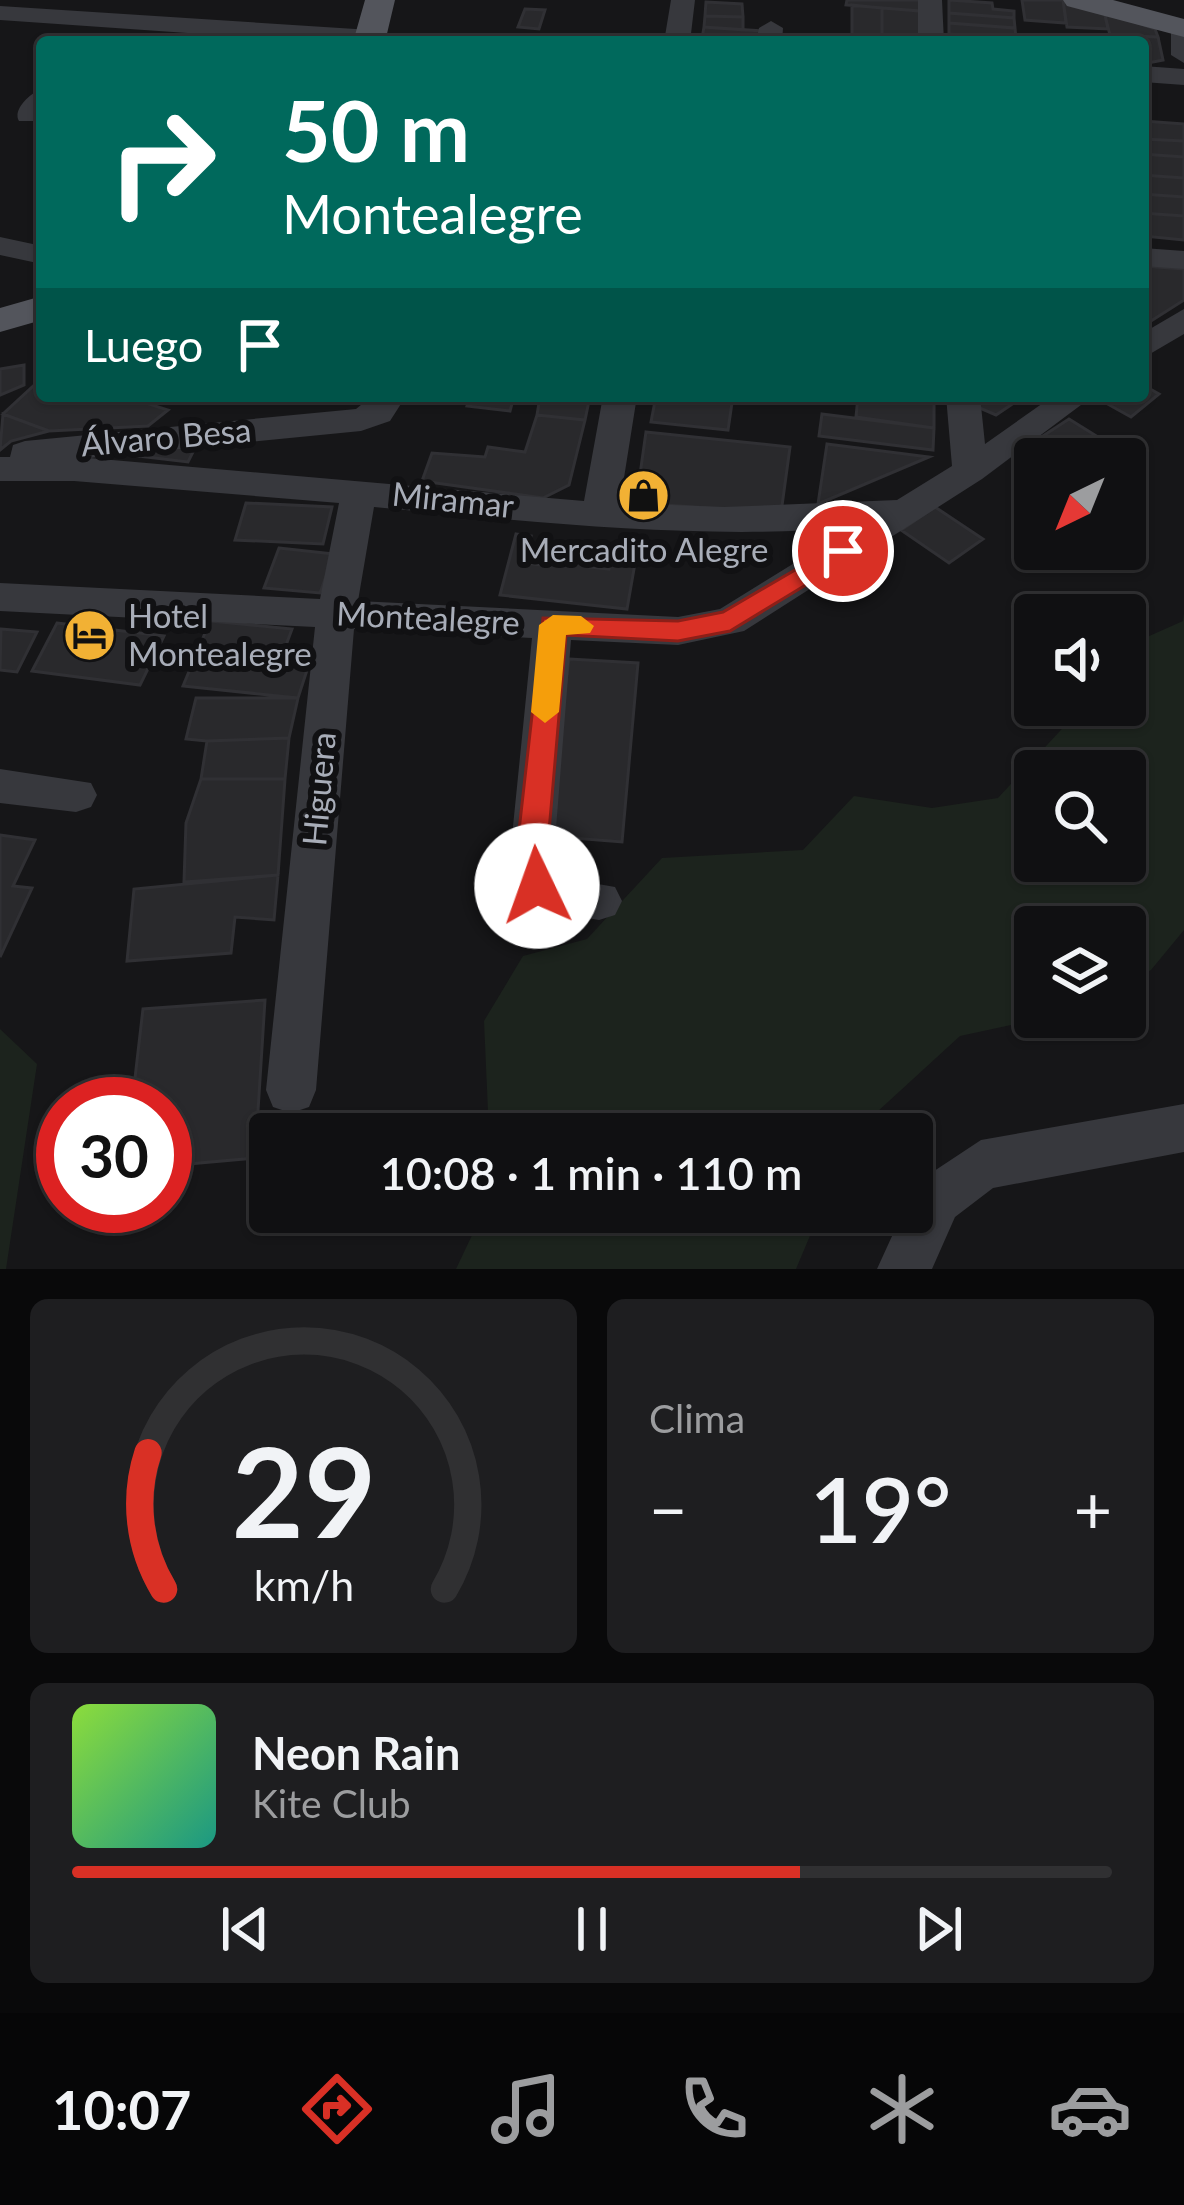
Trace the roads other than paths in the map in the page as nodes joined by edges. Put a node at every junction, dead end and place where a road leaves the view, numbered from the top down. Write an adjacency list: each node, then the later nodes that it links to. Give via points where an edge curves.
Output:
1 (380, 0): 11 (main road)
2 (683, 0): 12 (street)
3 (930, 0): 13 (street)
4 (1078, 0): 7 (main road)
5 (104, 9): 6 (street); 8 (street); 9 (street)
6 (0, 13)
7 (1184, 30): 14 (street)
8 (189, 33): 10 (street)
9 (85, 36)
10 (259, 36)
11 (371, 36)
12 (678, 36)
13 (932, 36)
14 (1184, 55)
15 (1149, 74): 16 (street)
16 (1184, 77)
17 (0, 246): 18 (street)
18 (36, 254)
19 (1149, 257): 20 (street)
20 (1184, 260)
21 (36, 310): 23 (main road)
22 (1184, 319): 24 (street)
23 (0, 320)
24 (1149, 344)
25 (385, 402): 30 (street, Álvaro Besa, via 362,420 32,451)
26 (619, 402): 33 (street)
27 (964, 402): 29 (street)
28 (1068, 402): 29 (street, Montealegre)
29 (970, 471): 32 (street, Montealegre)
30 (4, 476): 31 (street, Miramar)
31 (359, 490): 33 (street, Miramar); 35 (street, Higuera)
32 (907, 511): 33 (street, Miramar, via 788,520); 36 (street, Montealegre, via 730,621 678,631)
33 (600, 515)
34 (0, 597): 35 (street, Montealegre)
35 (336, 614): 36 (street, Montealegre); 40 (street, Higuera)
36 (553, 625): 39 (street, via 531,866 548,896)
37 (0, 786): 38 (street)
38 (76, 795)
39 (599, 901)
40 (291, 1090)
41 (1184, 1128): 42 (street, via 981,1166 937,1199)
42 (904, 1269)

